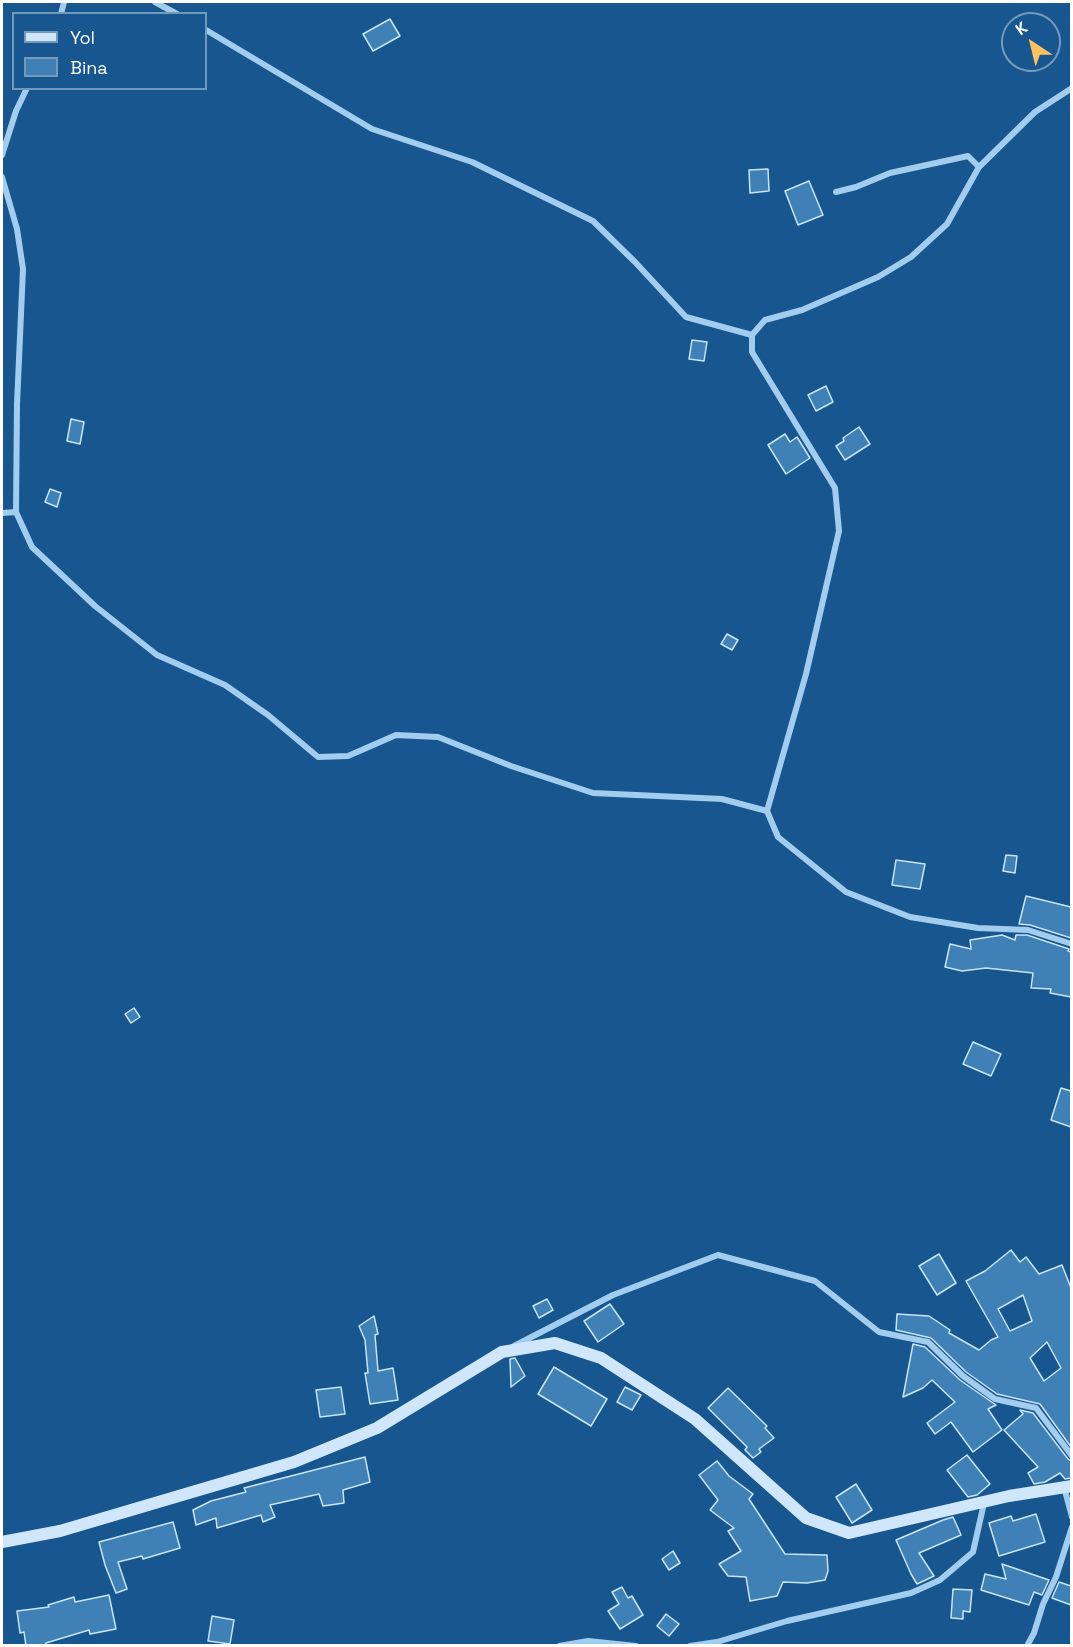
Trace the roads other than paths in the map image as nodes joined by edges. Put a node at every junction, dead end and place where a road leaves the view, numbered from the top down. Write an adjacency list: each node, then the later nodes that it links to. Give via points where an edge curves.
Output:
1 (156, 2): 2 (street)
2 (174, 12)
3 (207, 31): 10 (street, via 372,129 472,162 593,221 686,317)
4 (1071, 88): 7 (street, via 1035,112)
5 (26, 90): 6 (street)
6 (2, 155)
7 (979, 167): 9 (street, via 968,156 890,173); 10 (street, via 947,224 911,257 879,277 802,310 765,320)
8 (2, 177): 11 (street, via 17,229 23,269)
9 (836, 192)
10 (752, 335): 13 (street, via 752,352 835,488 840,531 806,674)
11 (16, 512): 12 (street); 13 (street, via 32,547 95,606 157,655 225,685 318,757 348,756 396,735 438,737 593,794 722,800)
12 (2, 513)
13 (767, 811): 14 (street, via 778,837 846,892 910,917 978,928 1028,930)
14 (1071, 944)
15 (502, 1352): 16 (street, via 613,1295 718,1255 815,1281 879,1332 928,1342 963,1376 995,1399 1036,1408); 18 (main road, via 555,1343 602,1358 695,1419 806,1518 849,1533); 21 (main road, via 377,1428 294,1462 60,1531)
16 (1071, 1456)
17 (1068, 1486): 18 (main road); 19 (street)
18 (984, 1502): 24 (street, via 973,1552 940,1580 911,1593)
19 (1071, 1517)
20 (1071, 1527): 25 (street, via 1056,1577)
21 (2, 1542)
22 (559, 1646): 23 (street, via 588,1641)
23 (636, 1646)
24 (690, 1646)
25 (1027, 1646)

